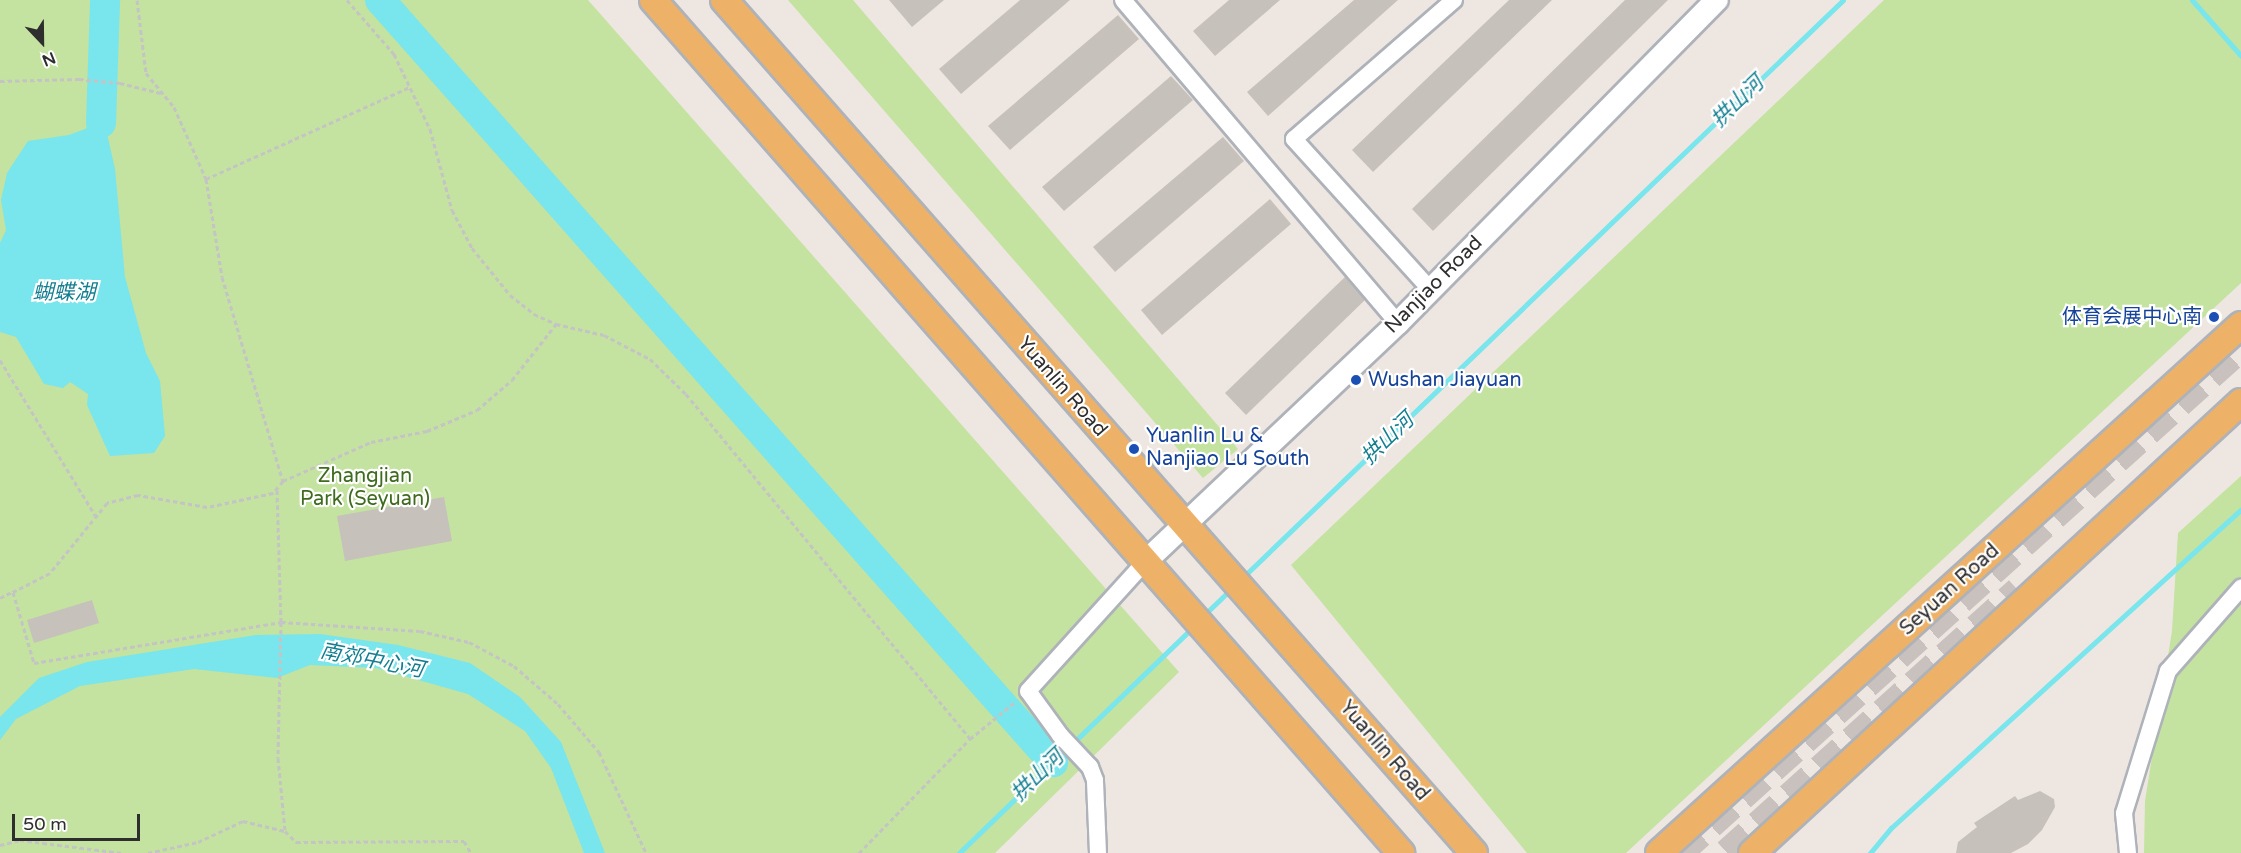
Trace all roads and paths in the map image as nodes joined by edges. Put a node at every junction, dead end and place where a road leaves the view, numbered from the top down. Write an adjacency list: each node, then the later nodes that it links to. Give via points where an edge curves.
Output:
1 (137, 0): 10 (path, via 146,73)
2 (347, 0): 9 (path, via 394,54)
3 (653, 0): 24 (main road)
4 (724, 0): 23 (main road, Yuanlin Road)
5 (1123, 0): 13 (street)
6 (1454, 0): 12 (street, via 1294,139)
7 (1717, 0): 12 (street, Nanjiao Road)
8 (0, 81): 10 (path, via 79,79)
9 (410, 87): 11 (path); 14 (path, via 430,129 452,210 472,248 510,295 534,314)
10 (163, 93): 11 (path, via 199,155)
11 (206, 179): 20 (path, via 222,277)
12 (1429, 288): 13 (street, Nanjiao Road)
13 (1398, 323): 23 (street, Nanjiao Road)
14 (556, 324): 20 (path, via 512,380 477,410 427,431 371,442); 30 (path, via 604,335 651,359 686,394)
15 (2241, 325): 41 (main road, Seyuan Road)
16 (0, 360): 22 (path, via 6,364)
17 (2241, 402): 19 (main road)
18 (2241, 414): 19 (street)
19 (2201, 437): 42 (main road)
20 (283, 481): 21 (path)
21 (277, 488): 22 (path, via 252,500 207,507 138,495 106,503); 28 (path)
22 (95, 515): 26 (path, via 50,573)
23 (1185, 525): 24 (street, Nanjiao Road); 40 (main road, Yuanlin Road)
24 (1144, 562): 29 (street); 39 (main road)
25 (2241, 588): 43 (street, via 2168,671 2124,813)
26 (13, 592): 27 (path); 28 (path, via 34,663)
27 (0, 598)
28 (281, 622): 31 (path, via 278,758); 36 (path, via 420,631 469,642 514,666 558,704 599,752)
29 (1028, 691): 30 (path); 38 (street, via 1060,735 1090,766 1095,780)
30 (970, 739): 37 (path)
31 (285, 831): 34 (path, via 243,821 198,842); 35 (path, via 296,842 464,841)
32 (0, 845): 33 (path, via 20,840)
33 (121, 853)
34 (148, 853)
35 (471, 853)
36 (646, 853)
37 (859, 853)
38 (1098, 853)
39 (1401, 853)
40 (1474, 853)
41 (1659, 853)
42 (1752, 853)
43 (2128, 853)

